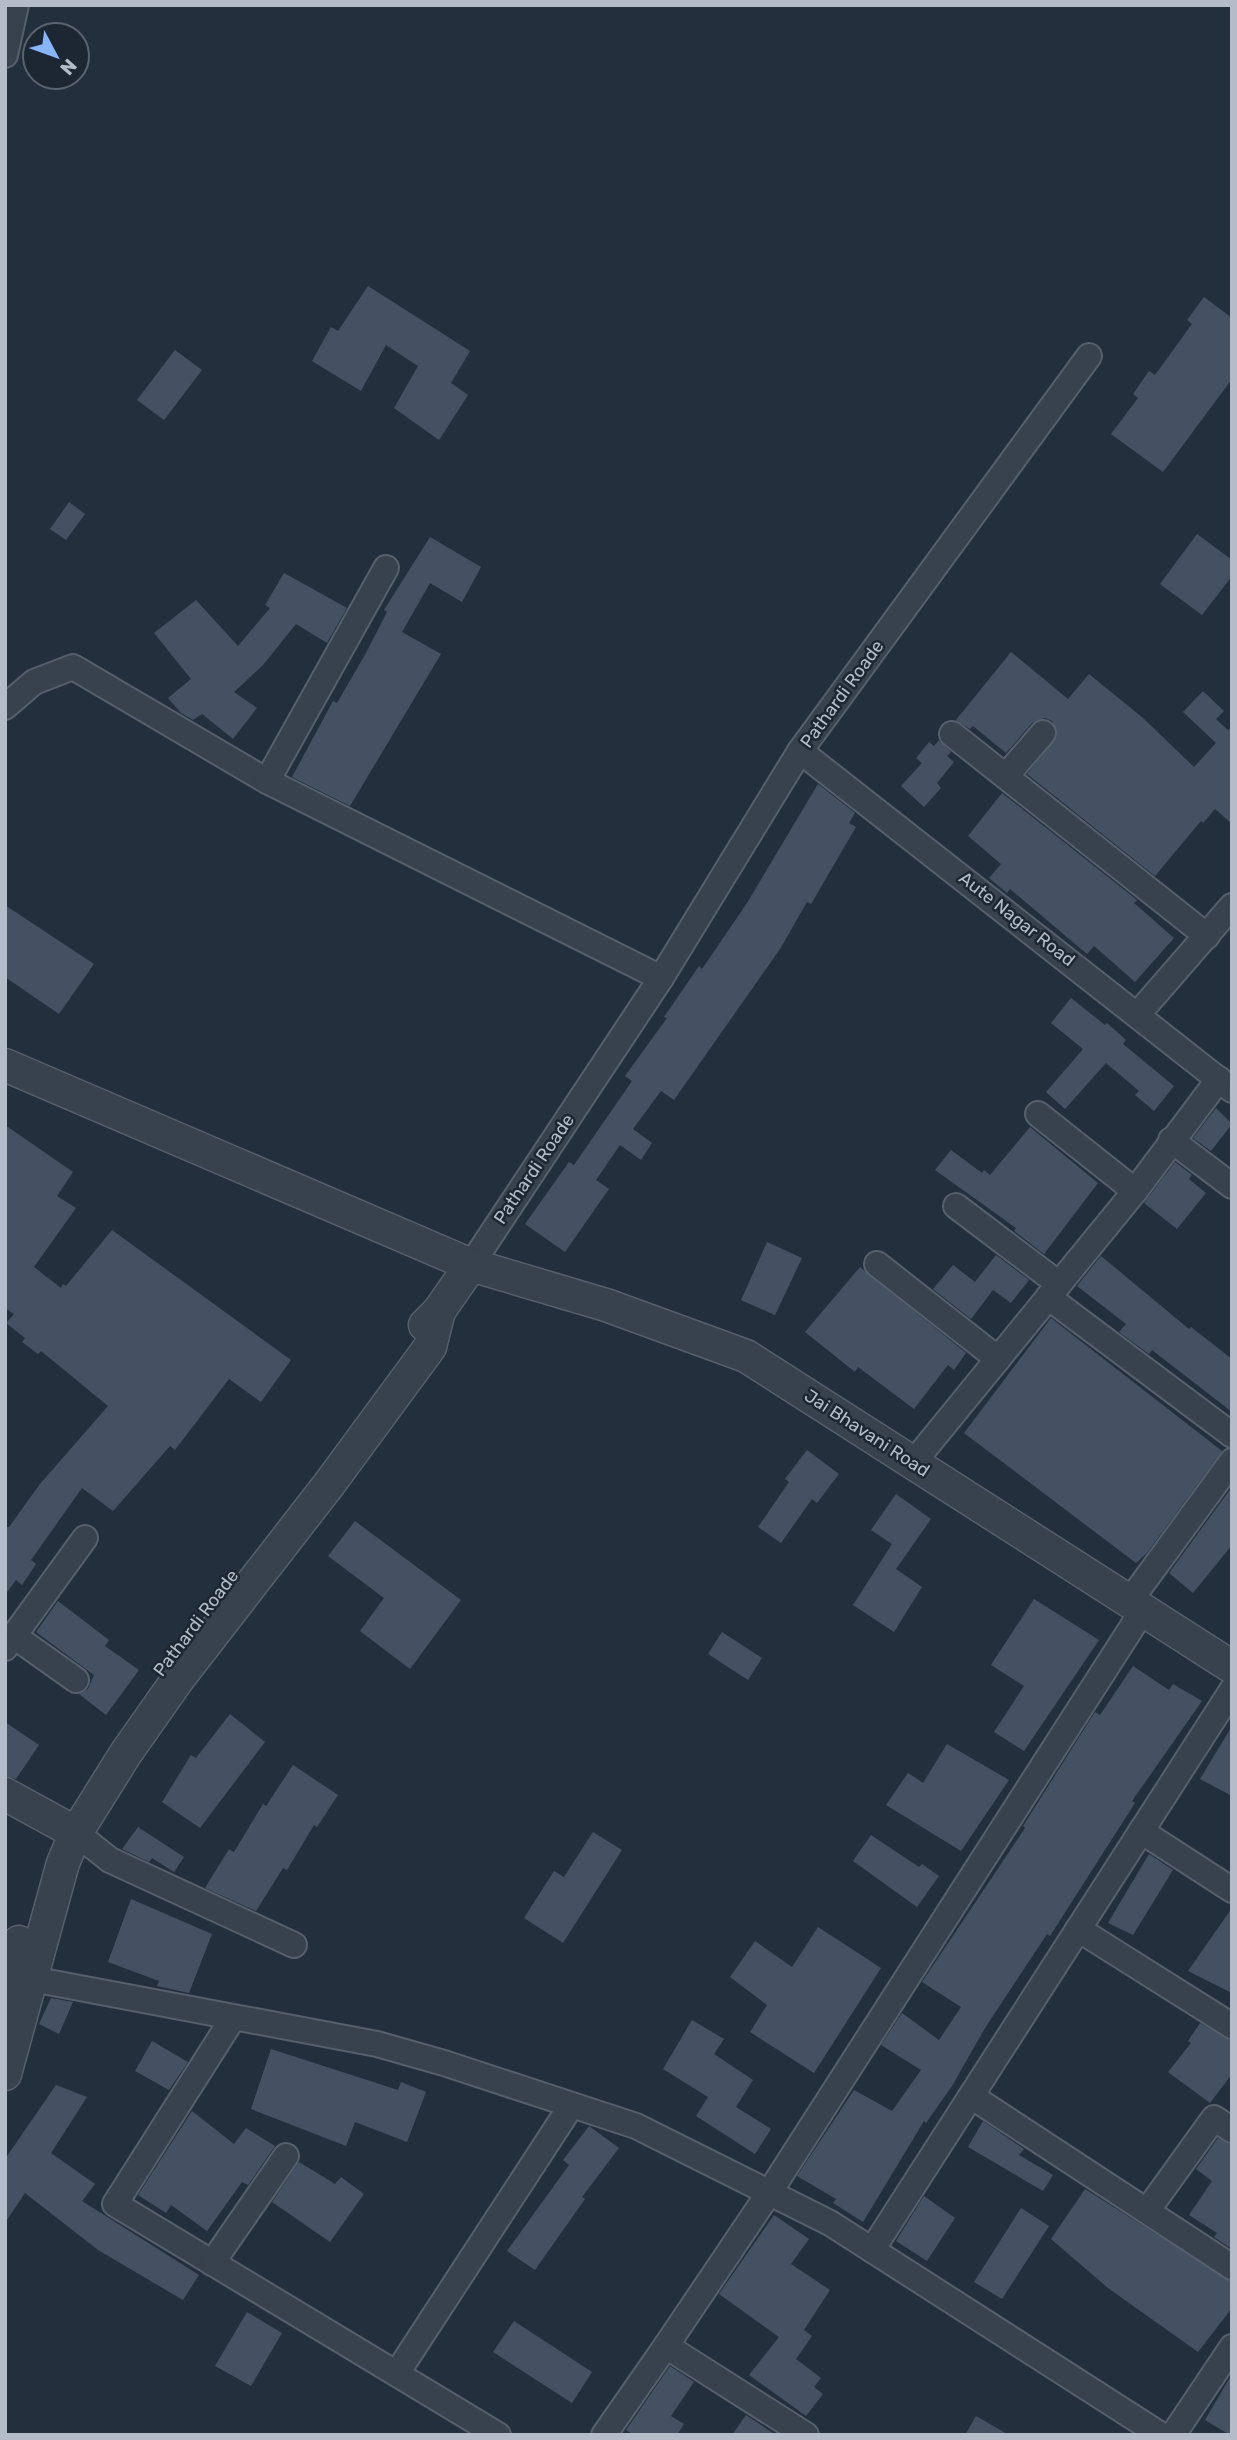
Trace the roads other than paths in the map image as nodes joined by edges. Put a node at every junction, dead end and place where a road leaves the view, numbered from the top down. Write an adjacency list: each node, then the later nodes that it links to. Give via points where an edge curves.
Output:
1 (16, 5): 2 (street)
2 (5, 55)
3 (1089, 356): 8 (street, Pathardi Roade)
4 (386, 568): 10 (street)
5 (5, 707): 10 (street, via 34,682 73,667)
6 (1043, 733): 9 (street)
7 (952, 734): 9 (street)
8 (800, 751): 13 (street, Pathardi Roade); 14 (street, Aute Nagar Road)
9 (1006, 776): 12 (street)
10 (267, 781): 13 (street)
11 (1232, 906): 12 (street)
12 (1207, 936): 14 (street)
13 (661, 978): 23 (street, Pathardi Roade)
14 (1138, 1014): 16 (street, Aute Nagar Road)
15 (5, 1065): 23 (street, Jai Bhavani Road)
16 (1225, 1084): 18 (street)
17 (1038, 1114): 20 (street)
18 (1171, 1140): 19 (street); 20 (street)
19 (1232, 1186)
20 (1135, 1191): 24 (street)
21 (956, 1206): 24 (street)
22 (877, 1264): 25 (street)
23 (471, 1265): 28 (street, Jai Bhavani Road, via 606,1305 746,1356); 36 (street, Pathardi Roade, via 177,1646)
24 (1054, 1291): 25 (street); 26 (street)
25 (998, 1359): 28 (street)
26 (1232, 1435)
27 (1232, 1461): 30 (street)
28 (913, 1463): 30 (street, Jai Bhavani Road)
29 (85, 1538): 31 (street)
30 (1136, 1606): 32 (street, Jai Bhavani Road); 49 (street)
31 (10, 1642): 33 (street)
32 (1232, 1667)
33 (76, 1680)
34 (1232, 1690): 37 (street)
35 (5, 1794): 36 (street)
36 (67, 1828): 40 (street, via 110,1860); 41 (street, Pathardi Roade, via 40,1869)
37 (1141, 1830): 38 (street); 39 (street)
38 (1232, 1890)
39 (1078, 1929): 43 (street); 45 (street)
40 (294, 1945)
41 (13, 1980): 42 (street); 44 (street, Pathardi Roade)
42 (233, 2018): 46 (street, via 377,2044); 52 (street, via 115,2204)
43 (1232, 2026)
44 (5, 2074)
45 (971, 2096): 50 (street); 51 (street)
46 (572, 2106): 49 (street, via 636,2126); 56 (street)
47 (1232, 2130): 50 (street, via 1214,2119)
48 (285, 2157): 52 (street)
49 (769, 2193): 51 (street); 54 (street)
50 (1147, 2211): 53 (street)
51 (872, 2250): 60 (street)
52 (212, 2263): 56 (street)
53 (1232, 2267)
54 (666, 2346): 58 (street); 59 (street)
55 (1232, 2347): 61 (street)
56 (397, 2374): 57 (street)
57 (498, 2435)
58 (604, 2435)
59 (806, 2435)
60 (1161, 2435)
61 (1173, 2435)

